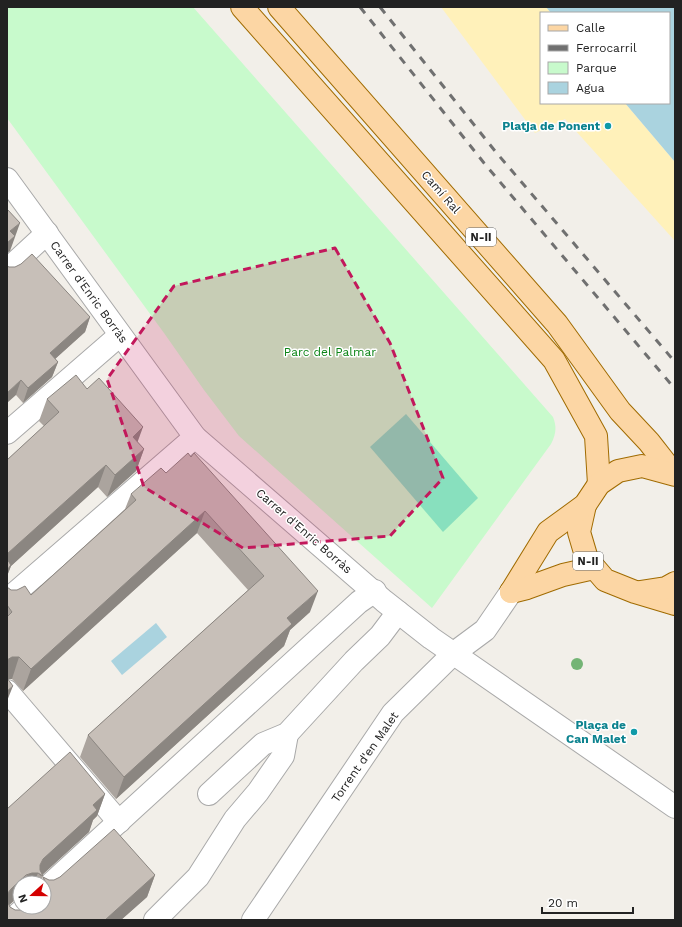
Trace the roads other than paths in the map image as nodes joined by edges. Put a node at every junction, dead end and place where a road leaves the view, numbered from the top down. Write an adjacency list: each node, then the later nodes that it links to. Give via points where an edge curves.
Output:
1 (242, 7): 10 (main road, N-II, via 554,360 596,436)
2 (279, 7): 9 (main road, Camí Ral / N-II, via 557,324 620,411 649,442)
3 (7, 179): 4 (street, Carrer d'Enric Borràs)
4 (47, 234): 5 (street); 6 (street, Carrer d'Enric Borràs)
5 (7, 270)
6 (120, 335): 7 (street); 8 (street, Carrer d'Enric Borràs)
7 (7, 433)
8 (196, 438): 14 (street, Carrer d'Enric Borràs); 17 (street)
9 (674, 475): 10 (main road, N-II, via 642,466 618,471)
10 (599, 484): 11 (main road, N-II)
11 (585, 505): 12 (main road, N-II, via 579,532 587,559); 15 (main road, via 548,532)
12 (594, 568): 15 (main road); 16 (main road, N-II, via 605,580)
13 (675, 583): 16 (main road, N-II, via 666,588)
14 (375, 591): 19 (street, Carrer d'Enric Borràs); 25 (street, via 359,602)
15 (511, 592): 20 (street, Torrent d'en Malet, via 485,630)
16 (635, 592): 18 (main road)
17 (7, 600)
18 (675, 604)
19 (398, 612): 20 (street, Carrer d'Enric Borràs); 22 (street, via 380,636)
20 (454, 653): 24 (street, Carrer d'Enric Borràs); 28 (street, Torrent d'en Malet, via 393,713)
21 (7, 691): 25 (street)
22 (288, 734): 23 (street, via 263,744); 27 (street, via 283,756 258,792 235,818 198,877)
23 (209, 794)
24 (675, 807)
25 (119, 822): 26 (street)
26 (52, 883)
27 (155, 920)
28 (253, 920)

